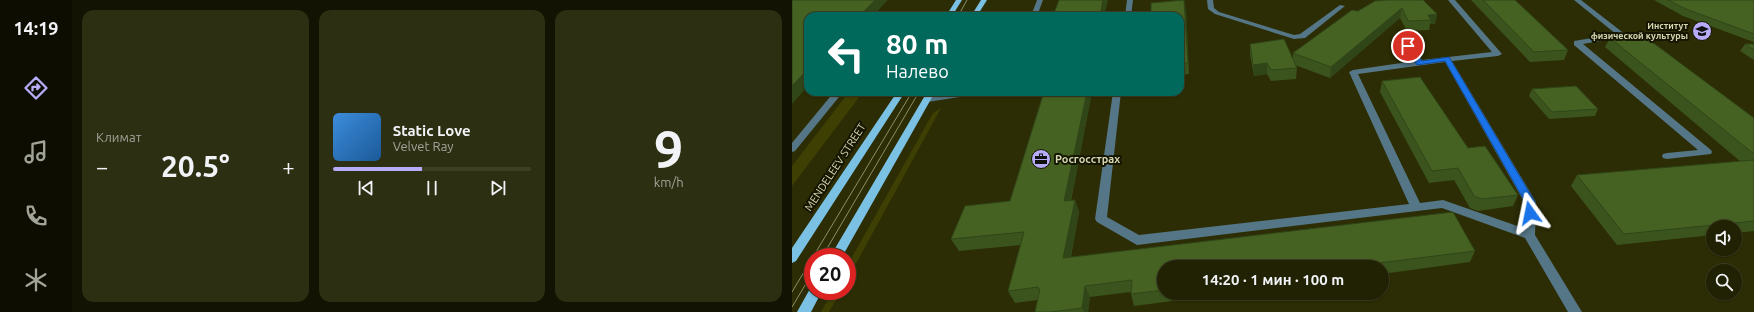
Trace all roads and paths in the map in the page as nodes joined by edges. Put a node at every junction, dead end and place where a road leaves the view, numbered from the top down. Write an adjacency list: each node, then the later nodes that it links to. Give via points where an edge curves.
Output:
1 (959, 0): 9 (main road)
2 (984, 0): 10 (main road)
3 (1040, 0): 11 (lane)
4 (1130, 0): 12 (lane)
5 (1210, 0): 8 (lane, via 1211,9 1217,13 1294,37 1302,36)
6 (1451, 0): 14 (lane, via 1498,54)
7 (1577, 0): 21 (lane, via 1622,35 1577,43 1707,152)
8 (1342, 6)
9 (952, 12)
10 (976, 12)
11 (1036, 12)
12 (1128, 12)
13 (1402, 37): 15 (lane)
14 (1447, 59): 15 (lane); 23 (lane, via 1530,202)
15 (1420, 63): 22 (lane, via 1353,72)
16 (835, 96): 20 (lane)
17 (898, 96): 25 (main road, MENDELEEV STREET)
18 (928, 96): 24 (main road)
19 (1116, 96): 22 (lane, via 1101,219 1137,240)
20 (792, 149)
21 (1667, 156)
22 (1416, 207): 23 (lane, via 1443,204)
23 (1529, 235): 28 (lane)
24 (841, 248)
25 (792, 258)
26 (811, 300): 27 (main road)
27 (804, 312)
28 (1575, 312)

